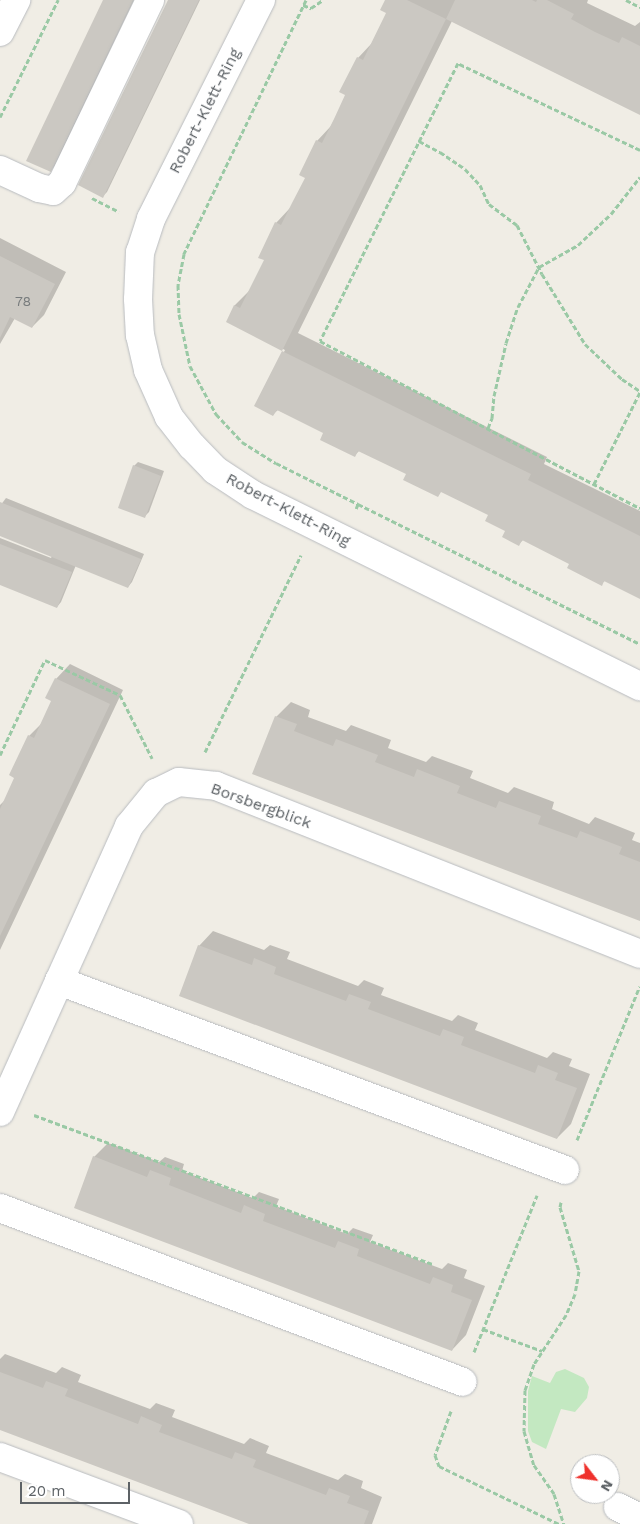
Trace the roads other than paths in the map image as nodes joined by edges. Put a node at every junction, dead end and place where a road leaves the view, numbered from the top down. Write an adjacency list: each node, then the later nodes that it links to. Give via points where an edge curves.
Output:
1 (16, 0): 4 (street)
2 (150, 0): 5 (street, via 62,183 53,191)
3 (261, 0): 6 (street, Robert-Klett-Ring, via 149,227 140,252 140,335 148,370 169,417 215,470 253,495)
4 (0, 32)
5 (0, 170)
6 (640, 686)
7 (640, 954): 8 (street, Borsbergblick, via 216,786 179,785 156,793 129,826)
8 (59, 981): 9 (street); 10 (street)
9 (2, 1108)
10 (566, 1170)
11 (0, 1208): 12 (street)
12 (462, 1382)
13 (0, 1457): 14 (street)
14 (179, 1524)

